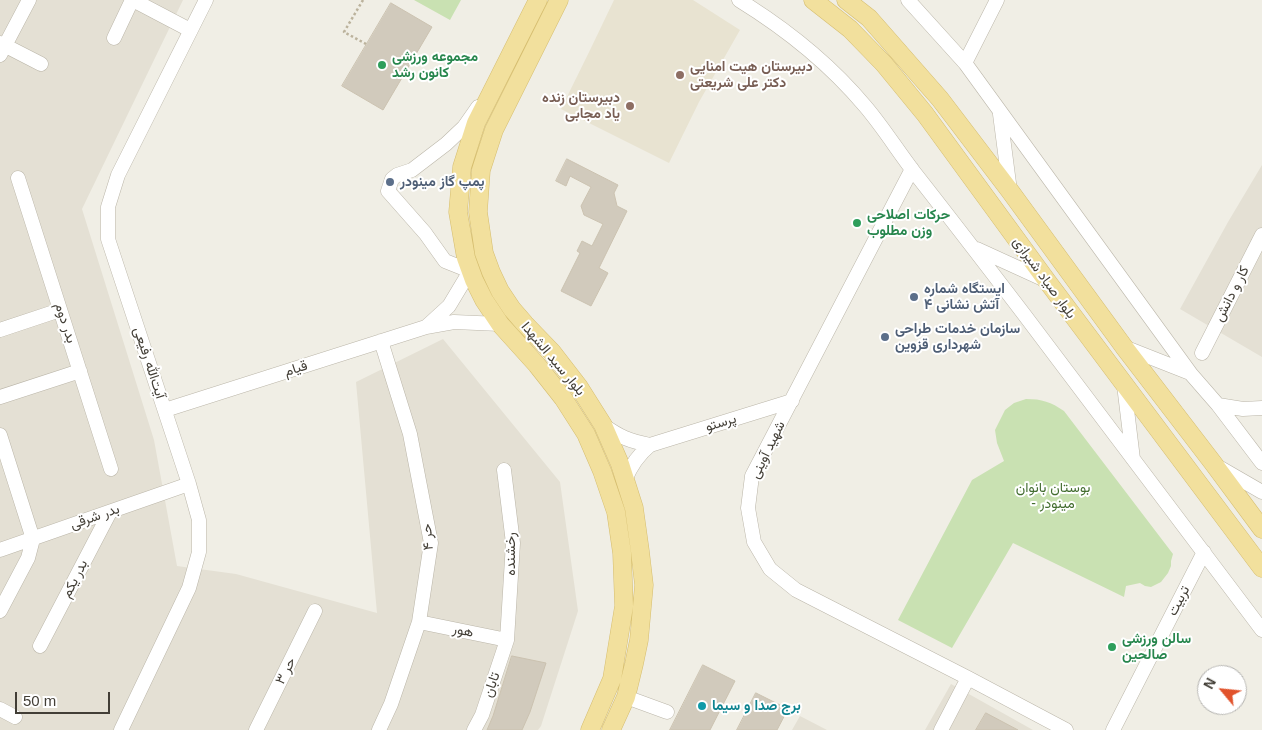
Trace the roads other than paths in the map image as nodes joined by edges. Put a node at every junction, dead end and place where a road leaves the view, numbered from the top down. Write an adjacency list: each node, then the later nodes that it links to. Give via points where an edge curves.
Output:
1 (28, 0): 13 (street)
2 (132, 0): 11 (street); 12 (street)
3 (206, 0): 11 (street, آیت‌الله رفیعی)
4 (538, 0): 14 (main road, بلوار سید الشهدا)
5 (559, 0): 40 (main road, بلوار سید الشهدا, via 494,130 481,170 478,212 484,253 500,291 579,387)
6 (739, 0): 18 (street, via 825,63 865,106)
7 (813, 0): 24 (main road, بلوار صیاد شیرازی, via 850,29 884,64 925,114)
8 (846, 0): 20 (main road, بلوار صیاد شیرازی, via 869,18 940,99)
9 (908, 0): 15 (street)
10 (997, 0): 15 (street)
11 (190, 30): 39 (street, آیت‌الله رفیعی, via 118,175 108,207 108,239)
12 (114, 38)
13 (2, 48): 16 (street)
14 (507, 62): 23 (main road, بلوار سید الشهدا, via 476,123 462,166 458,212); 23 (street, via 464,127 412,170 392,179 388,191 426,233 445,262)
15 (965, 63): 17 (street)
16 (41, 64)
17 (1000, 112): 20 (street); 33 (street)
18 (912, 170): 22 (street); 36 (street, شهید آوینی)
19 (18, 178): 25 (street, بدر دوم)
20 (1010, 190): 30 (main road, بلوار صیاد شیرازی)
21 (1262, 235): 31 (street, کار و دانش)
22 (974, 248): 24 (street); 43 (street)
23 (470, 271): 26 (main road, بلوار سید الشهدا); 27 (street, قیام, via 449,306)
24 (1046, 281): 34 (main road, بلوار صیاد شیرازی)
25 (60, 310): 28 (street); 32 (street, بدر دوم)
26 (500, 324): 27 (street, قیام, via 454,322); 63 (main road, بلوار سید الشهدا, via 563,398 586,434 602,471 616,512 622,553 624,606)
27 (426, 327): 29 (street, قیام)
28 (0, 330)
29 (381, 341): 39 (street, قیام); 59 (street, حر ۴, via 410,434 431,543)
30 (1124, 347): 33 (street); 44 (main road, بلوار صیاد شیرازی)
31 (1202, 353)
32 (80, 371): 35 (street); 46 (street, بدر دوم)
33 (1191, 374): 37 (street)
34 (1124, 385): 43 (street); 56 (main road, بلوار صیاد شیرازی)
35 (0, 396)
36 (792, 401): 42 (street, پرستو); 65 (street, شهید آوینی, via 752,476 748,508 754,542 770,569 796,590)
37 (1218, 405): 38 (street); 45 (street)
38 (1262, 408)
39 (165, 410): 49 (street, آیت‌الله رفیعی)
40 (603, 425): 42 (street, via 625,438); 48 (main road, بلوار سید الشهدا)
41 (0, 435): 53 (street)
42 (650, 445): 48 (street, via 639,454)
43 (1133, 460): 55 (street)
44 (1213, 463): 50 (street); 52 (main road, بلوار صیاد شیرازی)
45 (1262, 464)
46 (111, 470)
47 (504, 470): 61 (street, رخشنده, via 513,543)
48 (625, 480): 64 (main road, بلوار سید الشهدا, via 634,508 644,585)
49 (189, 484): 51 (street, بدر شرقی); 71 (street, آیت‌الله رفیعی, via 199,520 199,552 189,588)
50 (1262, 492)
51 (110, 512): 53 (street, بدر شرقی); 62 (street, بدر یکم)
52 (1262, 530)
53 (33, 538): 54 (street, بدر شرقی); 57 (street, via 28,558)
54 (0, 550)
55 (1204, 552): 60 (street); 79 (street, تربیت)
56 (1262, 568)
57 (0, 611)
58 (316, 612): 72 (street, حر ۳)
59 (419, 622): 61 (street, هور); 73 (street, حر ۴)
60 (1262, 630)
61 (507, 640): 74 (street, تابان)
62 (40, 646)
63 (616, 661): 64 (main road, via 623,672 629,671); 66 (main road, بلوار سید الشهدا)
64 (634, 664): 67 (main road, بلوار سید الشهدا)
65 (968, 678): 77 (street); 78 (street, شهید آوینی)
66 (603, 701): 67 (main road, via 615,694); 75 (main road, بلوار سید الشهدا)
67 (623, 702): 69 (street); 76 (main road, بلوار سید الشهدا)
68 (0, 709): 70 (street)
69 (667, 712)
70 (15, 717)
71 (120, 730)
72 (256, 730)
73 (379, 730)
74 (474, 730)
75 (590, 730)
76 (611, 730)
77 (941, 730)
78 (1066, 730)
79 (1113, 730)

